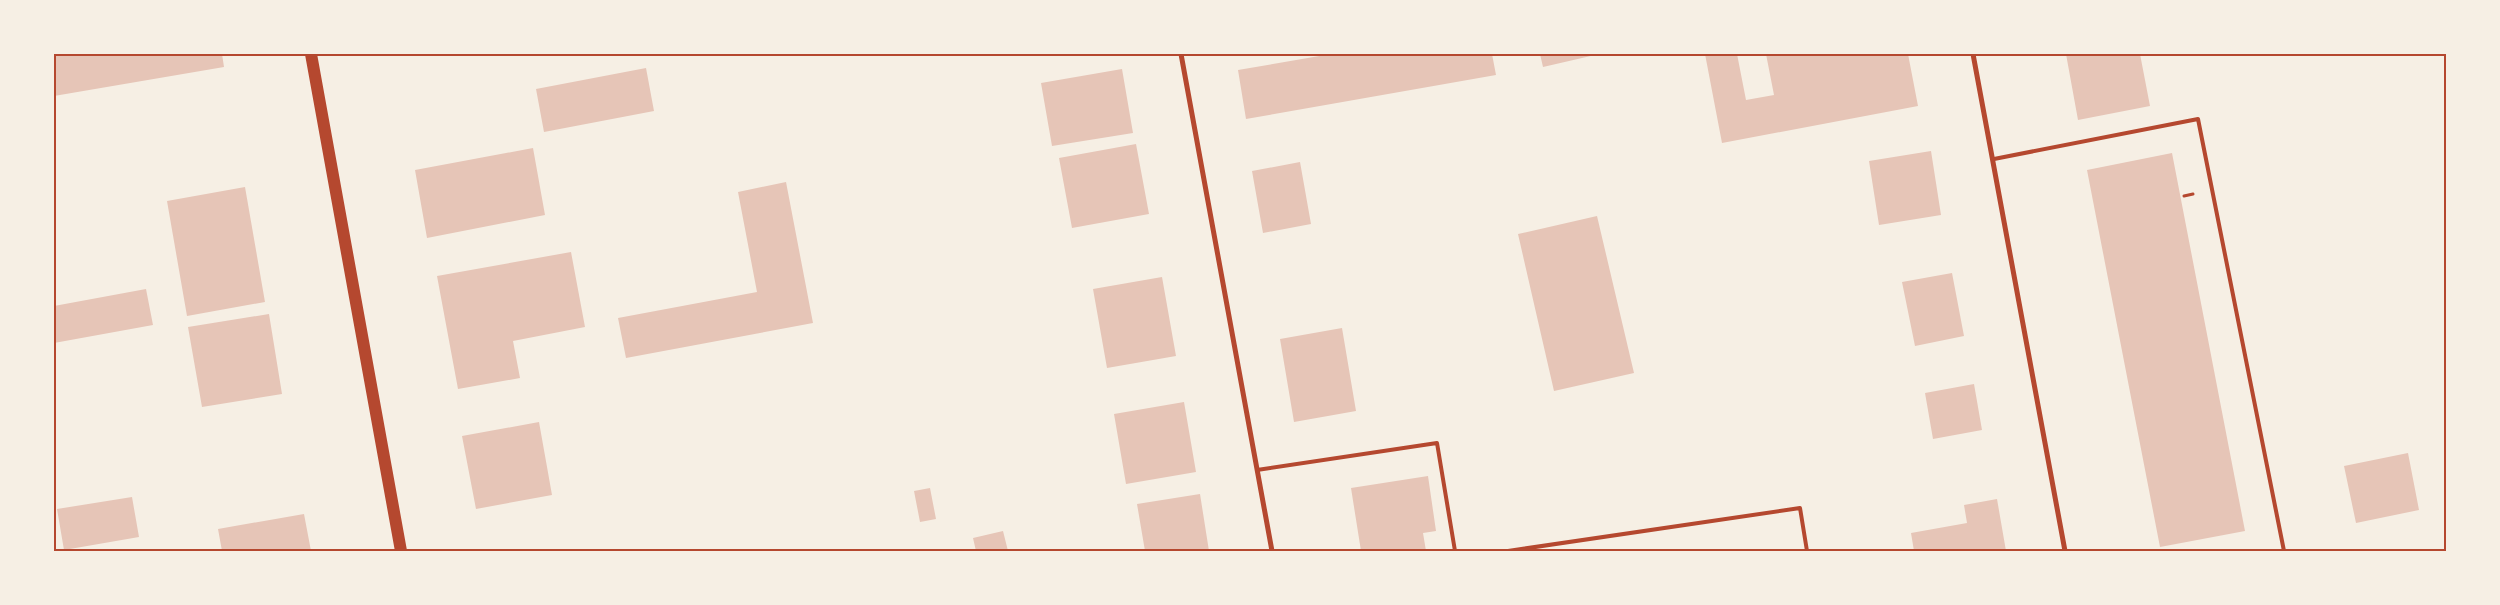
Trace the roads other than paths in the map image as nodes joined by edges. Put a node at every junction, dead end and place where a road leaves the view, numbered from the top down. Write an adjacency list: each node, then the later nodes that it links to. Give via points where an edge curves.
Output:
1 (311, 54): 6 (main road)
2 (1181, 54): 5 (street)
3 (1973, 54): 4 (street)
4 (1994, 159): 11 (street); 12 (lane, via 2198,119)
5 (1257, 470): 7 (street); 8 (lane, via 1438,443)
6 (401, 551)
7 (1272, 551)
8 (1455, 551)
9 (1508, 551): 10 (lane, via 1800,508)
10 (1807, 551)
11 (2065, 551)
12 (2284, 551)

